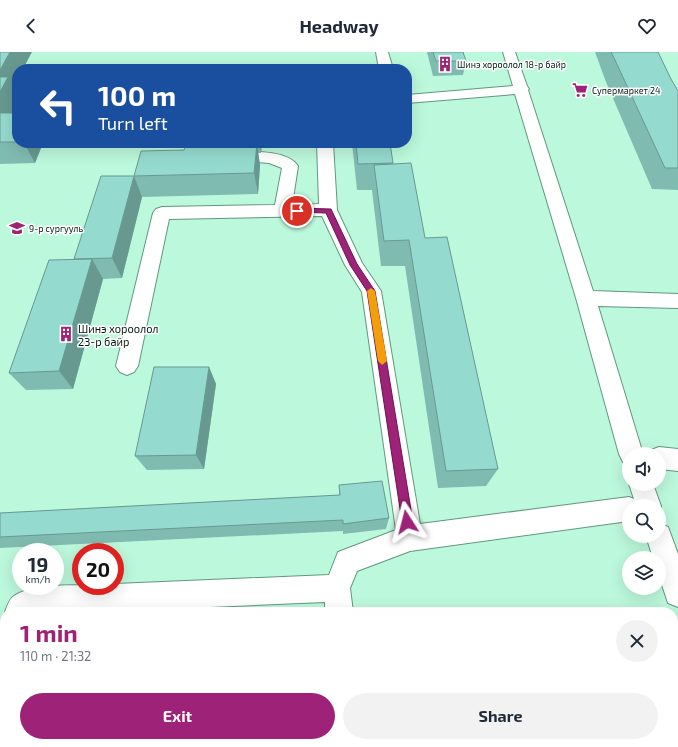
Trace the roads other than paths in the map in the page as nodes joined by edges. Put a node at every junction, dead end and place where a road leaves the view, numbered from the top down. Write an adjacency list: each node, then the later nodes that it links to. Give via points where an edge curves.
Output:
1 (382, 52): 3 (street)
2 (510, 52): 4 (street)
3 (385, 64)
4 (522, 89): 5 (street); 10 (street)
5 (412, 98)
6 (325, 148): 8 (street)
7 (213, 155): 9 (street, via 272,158 282,160 290,166)
8 (328, 210): 9 (street); 17 (street, via 354,265 371,291)
9 (282, 211): 12 (street, via 162,213)
10 (586, 298): 11 (street); 13 (street)
11 (678, 301)
12 (127, 366)
13 (629, 447)
14 (666, 459): 15 (street)
15 (678, 460)
16 (622, 510): 17 (street)
17 (410, 538): 20 (street, via 347,561)
18 (661, 543): 19 (street)
19 (678, 593)
20 (338, 600): 21 (street, via 33,601)
21 (22, 607)

